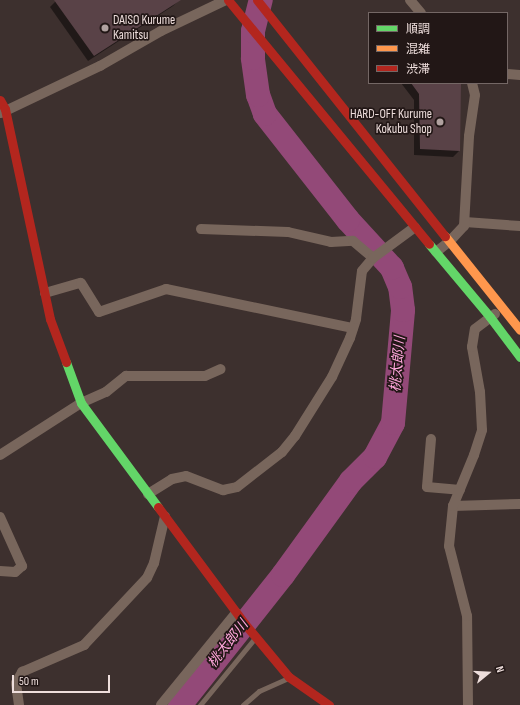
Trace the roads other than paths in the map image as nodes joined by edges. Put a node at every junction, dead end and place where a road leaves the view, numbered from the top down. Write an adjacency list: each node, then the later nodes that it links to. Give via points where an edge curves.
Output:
1 (227, 0): 9 (street, via 161,31 100,66); 12 (street)
2 (257, 0): 14 (street)
3 (410, 0): 4 (street)
4 (420, 12)
5 (508, 74): 6 (street)
6 (520, 75)
7 (472, 84): 10 (street, via 475,95 469,136)
8 (0, 100): 9 (street)
9 (2, 111): 17 (street)
10 (465, 222): 11 (street); 14 (street)
11 (520, 226)
12 (415, 227): 15 (street); 16 (street)
13 (201, 229): 16 (street, via 288,232 331,242 352,241)
14 (449, 242): 15 (street); 18 (street)
15 (436, 252): 19 (street)
16 (373, 258): 20 (street, via 362,270)
17 (45, 293): 20 (street, via 81,283 99,312 166,289); 24 (street, via 50,319)
18 (503, 309): 19 (street); 21 (street)
19 (490, 317): 22 (street); 27 (street, via 475,328 472,347 480,392 482,430)
20 (353, 328): 28 (street, via 332,377 282,452 237,487 223,490 186,476 172,478)
21 (520, 330)
22 (520, 357)
23 (221, 369): 24 (street, via 205,376 126,376 106,392)
24 (81, 403): 26 (street); 28 (street)
25 (431, 439): 27 (street, via 427,487)
26 (0, 455)
27 (460, 490): 30 (street)
28 (148, 494): 31 (street)
29 (520, 504): 30 (street)
30 (453, 506): 42 (street, via 449,546 467,616)
31 (165, 516): 34 (street); 37 (street, via 154,563 147,578 84,645 22,672 16,683)
32 (0, 517): 33 (street, via 22,566 16,572)
33 (0, 571)
34 (236, 613): 35 (street); 38 (street)
35 (256, 637): 36 (street); 39 (lane)
36 (289, 678): 40 (lane, via 259,691); 41 (street)
37 (19, 705)
38 (161, 705)
39 (200, 705)
40 (243, 705)
41 (330, 705)
42 (468, 705)

